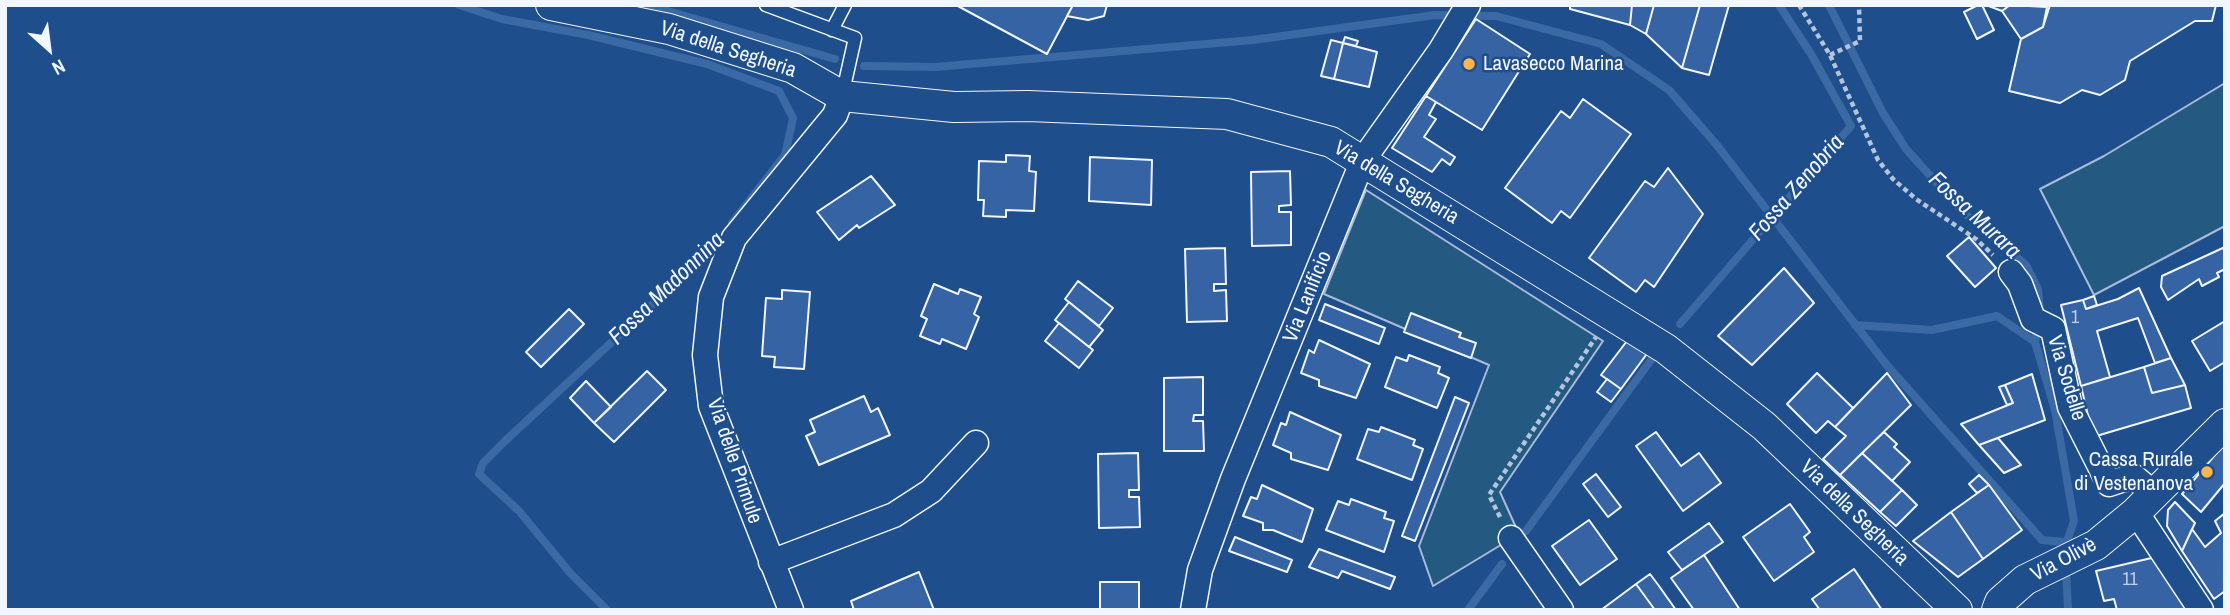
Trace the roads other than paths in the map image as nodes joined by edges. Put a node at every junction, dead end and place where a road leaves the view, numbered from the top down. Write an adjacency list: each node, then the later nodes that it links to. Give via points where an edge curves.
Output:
1 (551, 5): 6 (street, Via della Segheria, via 669,29 793,68)
2 (766, 5): 5 (lane)
3 (845, 5): 5 (lane)
4 (1468, 5): 7 (street, Via Lanificio)
5 (832, 30): 6 (lane, via 855,38)
6 (842, 96): 7 (street, Via della Segheria, via 954,107 1227,114 1331,142); 13 (street, Via delle Primule, via 835,115 734,239 711,297 705,355 711,406)
7 (1363, 160): 15 (street, Via Lanificio, via 1233,479 1200,570); 17 (street, Via della Segheria, via 1666,349 1764,426)
8 (2011, 272): 11 (street, Via Sodelle, via 2033,319 2053,329 2070,407 2109,484 2133,475)
9 (2225, 424): 11 (street, Via Olivè)
10 (976, 443): 13 (street, via 931,491 894,514)
11 (2145, 503): 18 (street, Via Olivè, via 2096,545 2025,580); 19 (street)
12 (1511, 538): 16 (street)
13 (771, 562): 14 (street, Via delle Primule)
14 (791, 610)
15 (1193, 610)
16 (1561, 610)
17 (1957, 610)
18 (1997, 610)
19 (2202, 610)

